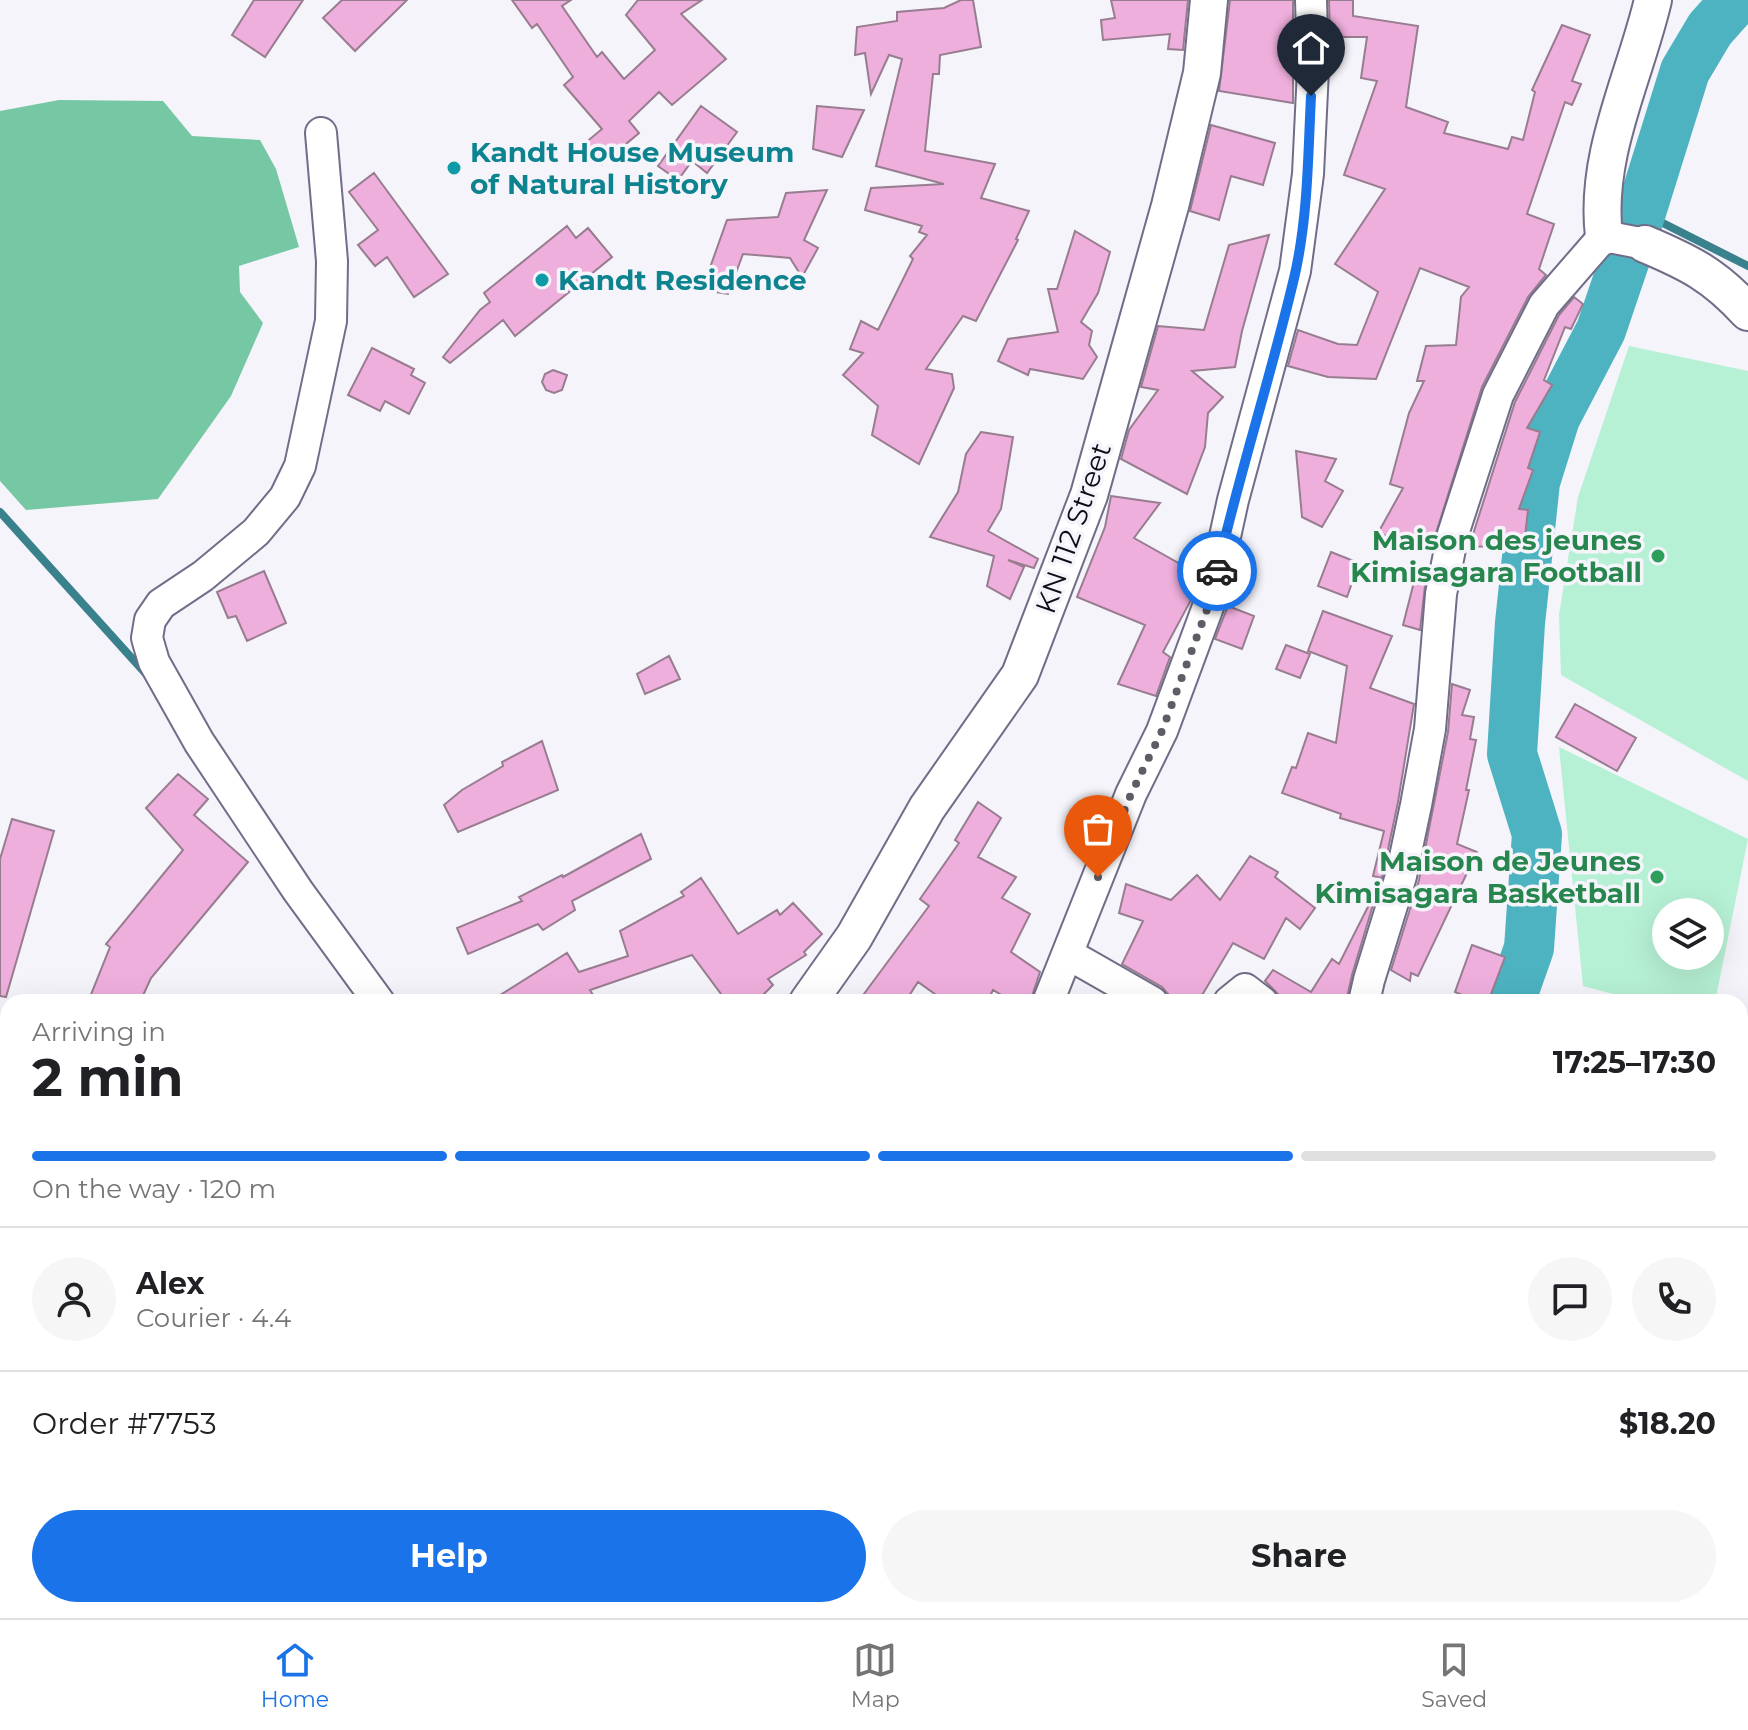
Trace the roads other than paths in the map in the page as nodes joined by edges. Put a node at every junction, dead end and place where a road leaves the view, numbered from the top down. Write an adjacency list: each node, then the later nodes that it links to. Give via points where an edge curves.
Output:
1 (1209, 0): 10 (street, KN 112 Street, via 1202,73 1147,290 1089,495 1020,675 927,808 854,937)
2 (1311, 0): 8 (street, via 1308,174 1295,271 1212,596)
3 (1653, 0): 5 (street, via 1619,112 1601,206)
4 (321, 133): 9 (street, via 332,261 331,321 300,466 285,497 256,532 161,604 150,620 147,638 154,662 199,742)
5 (1604, 236): 6 (street); 13 (street, via 1544,305 1498,395 1453,534 1416,805)
6 (1645, 244): 7 (street, via 1695,265)
7 (1748, 312)
8 (1068, 954): 11 (street); 12 (street)
9 (373, 994)
10 (814, 994)
11 (1051, 994)
12 (1138, 994)
13 (1366, 994)

